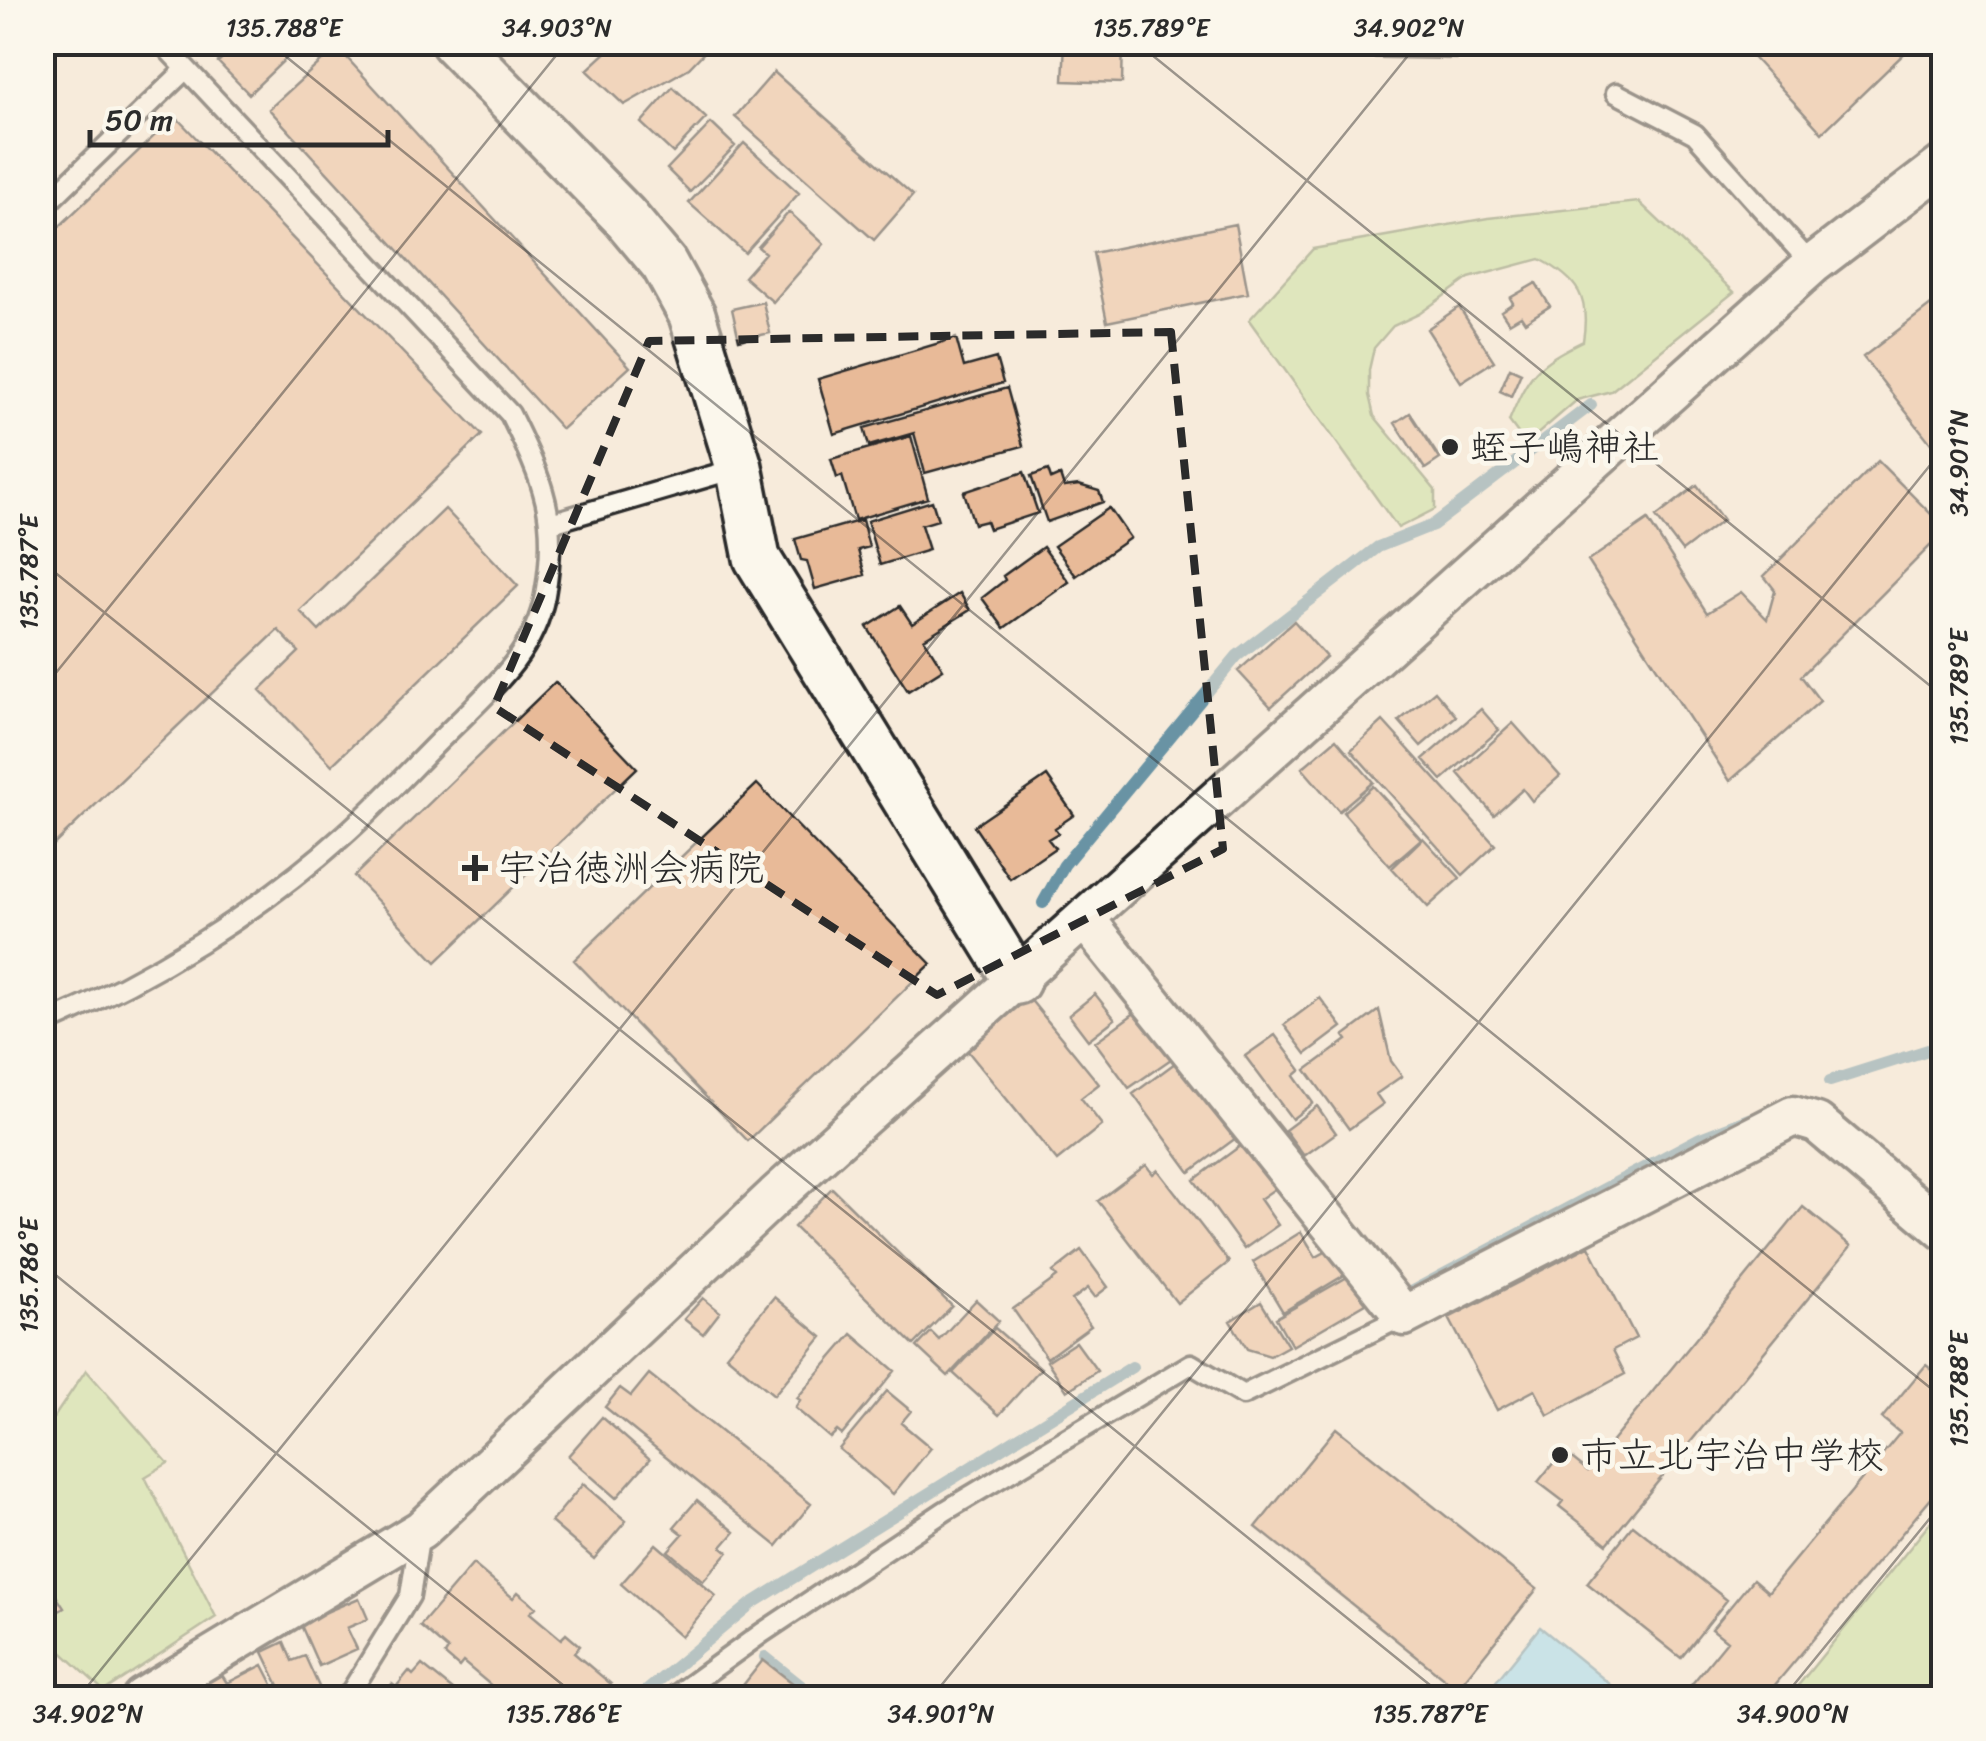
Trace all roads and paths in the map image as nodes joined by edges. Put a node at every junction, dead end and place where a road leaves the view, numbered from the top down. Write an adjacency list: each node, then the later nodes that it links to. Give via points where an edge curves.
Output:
1 (161, 42): 3 (lane)
2 (454, 42): 8 (street, via 664,264 692,315)
3 (186, 69): 6 (lane); 9 (lane, via 510,414 540,475)
4 (1616, 93): 7 (lane, via 1694,134)
5 (1944, 164): 7 (street)
6 (42, 208)
7 (1812, 265): 10 (street)
8 (739, 468): 9 (lane); 11 (street, via 757,558)
9 (551, 523): 12 (lane, via 544,598 519,660 344,836 238,919)
10 (1085, 919): 11 (street); 14 (street)
11 (1017, 981): 15 (street, via 775,1196)
12 (42, 1025)
13 (1944, 1230): 14 (street, via 1817,1123 1793,1116)
14 (1404, 1316): 18 (lane, via 1243,1395 1191,1364 944,1511)
15 (421, 1530): 16 (street); 17 (lane, via 410,1596)
16 (142, 1698)
17 (346, 1698)
18 (672, 1698)

